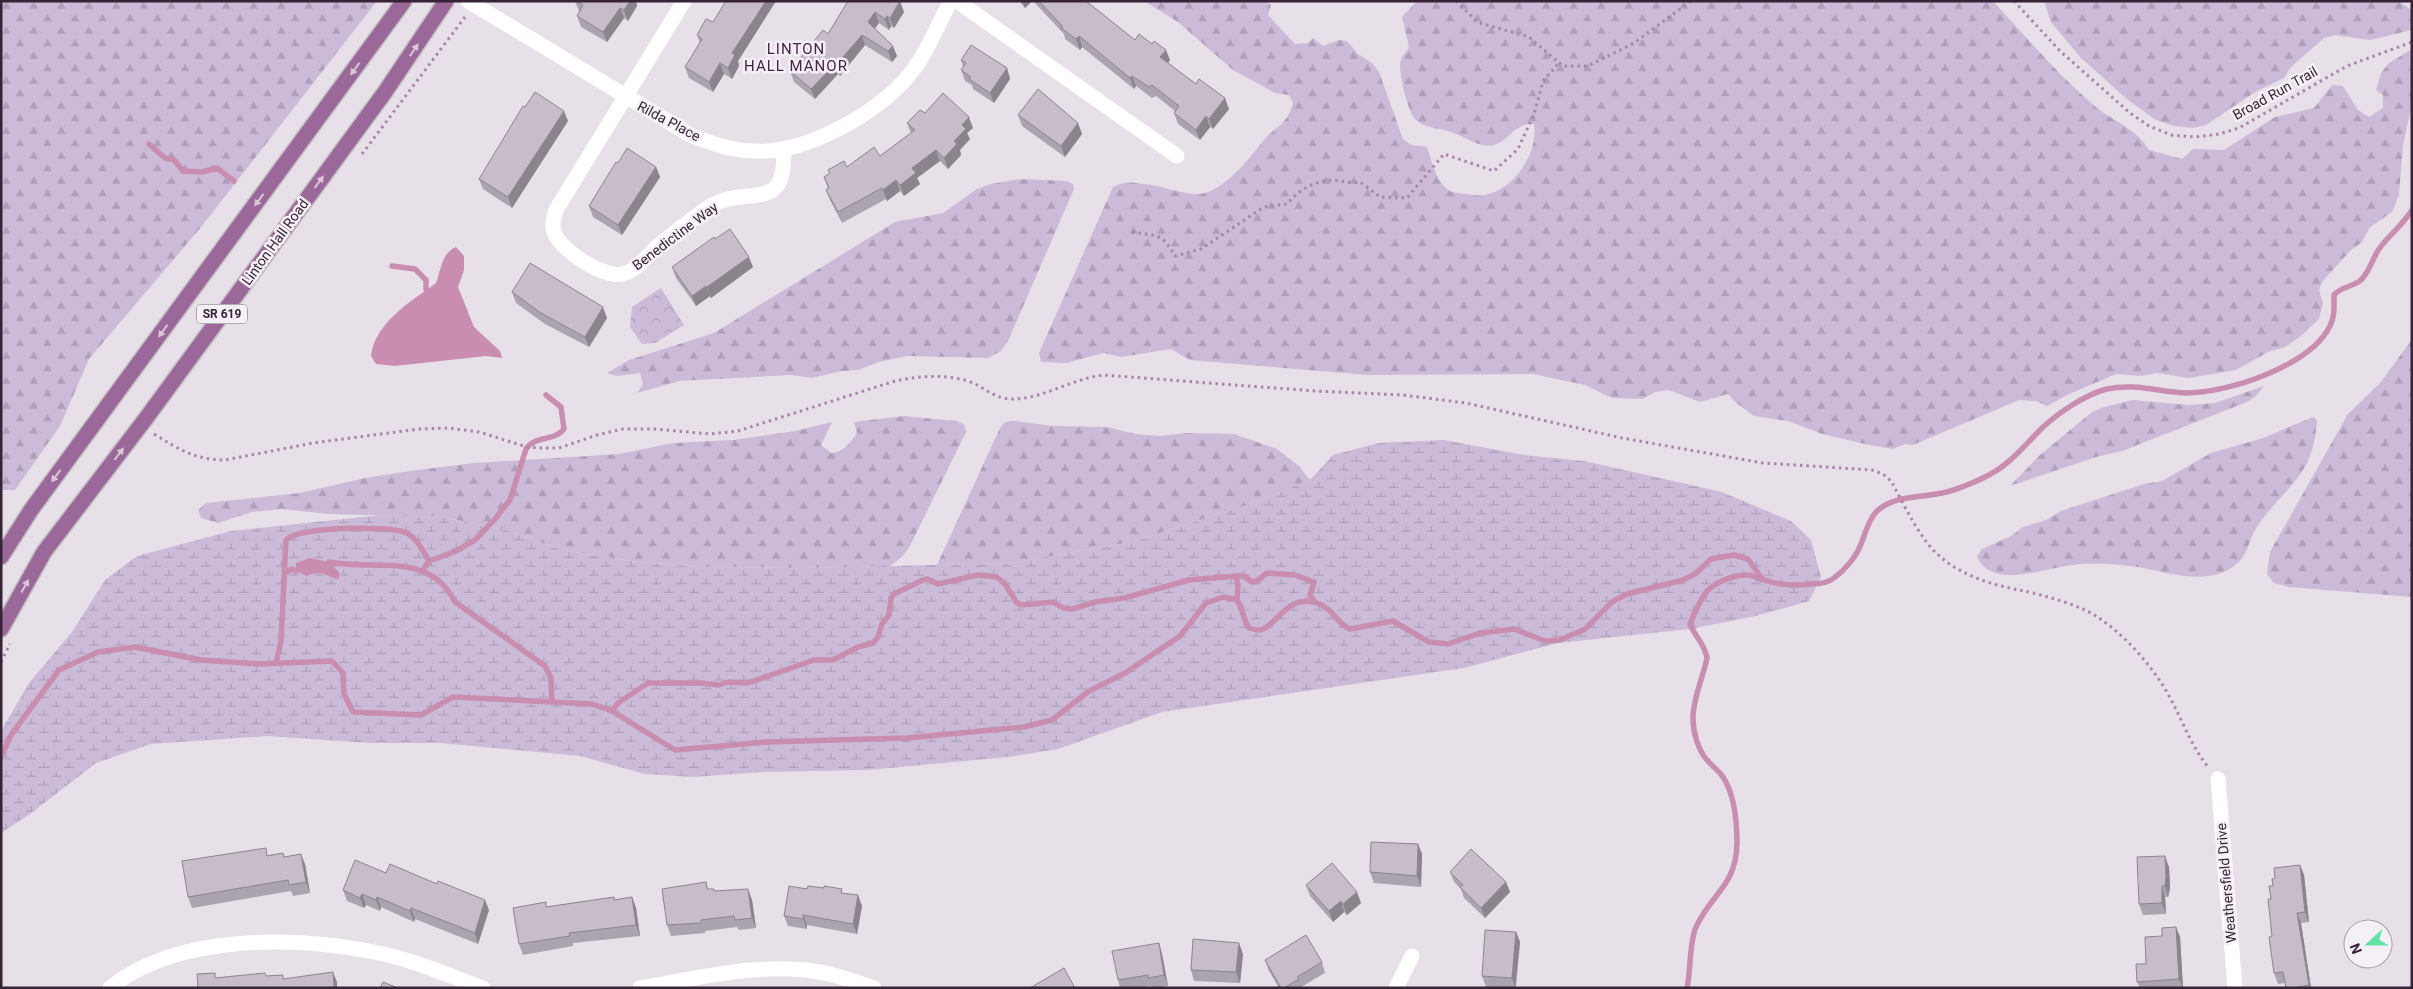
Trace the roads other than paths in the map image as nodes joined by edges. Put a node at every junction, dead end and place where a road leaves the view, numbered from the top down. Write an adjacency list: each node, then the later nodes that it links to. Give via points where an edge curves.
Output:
1 (404, 1): 10 (main road, SR 619, one-way to 10, via 31,510)
2 (446, 1): 11 (main road, Linton Hall Road / SR 619, one-way to 2, via 44,552 385,92)
3 (468, 1): 7 (street, Rilda Place)
4 (684, 1): 7 (street, Benedictine Way)
5 (951, 1): 8 (street, Rilda Place, via 923,57 895,91 866,113 835,130)
6 (957, 1): 9 (street)
7 (626, 98): 8 (street, Rilda Place, via 692,136 722,147 755,152); 8 (street, Benedictine Way, via 556,210 553,222 553,231 560,244 603,273 623,274 633,269 658,246 718,202 773,190 780,182)
8 (784, 150)
9 (1177, 156)
10 (1, 557)
11 (1, 629)
12 (2218, 779): 19 (street, Weathersfield Drive)
13 (1412, 956): 18 (street)
14 (110, 988): 15 (street, via 135,970 164,958 231,944 288,943 376,952)
15 (483, 988)
16 (640, 988): 17 (street, via 750,970 784,969 831,975)
17 (874, 988)
18 (1396, 988)
19 (2235, 988)

